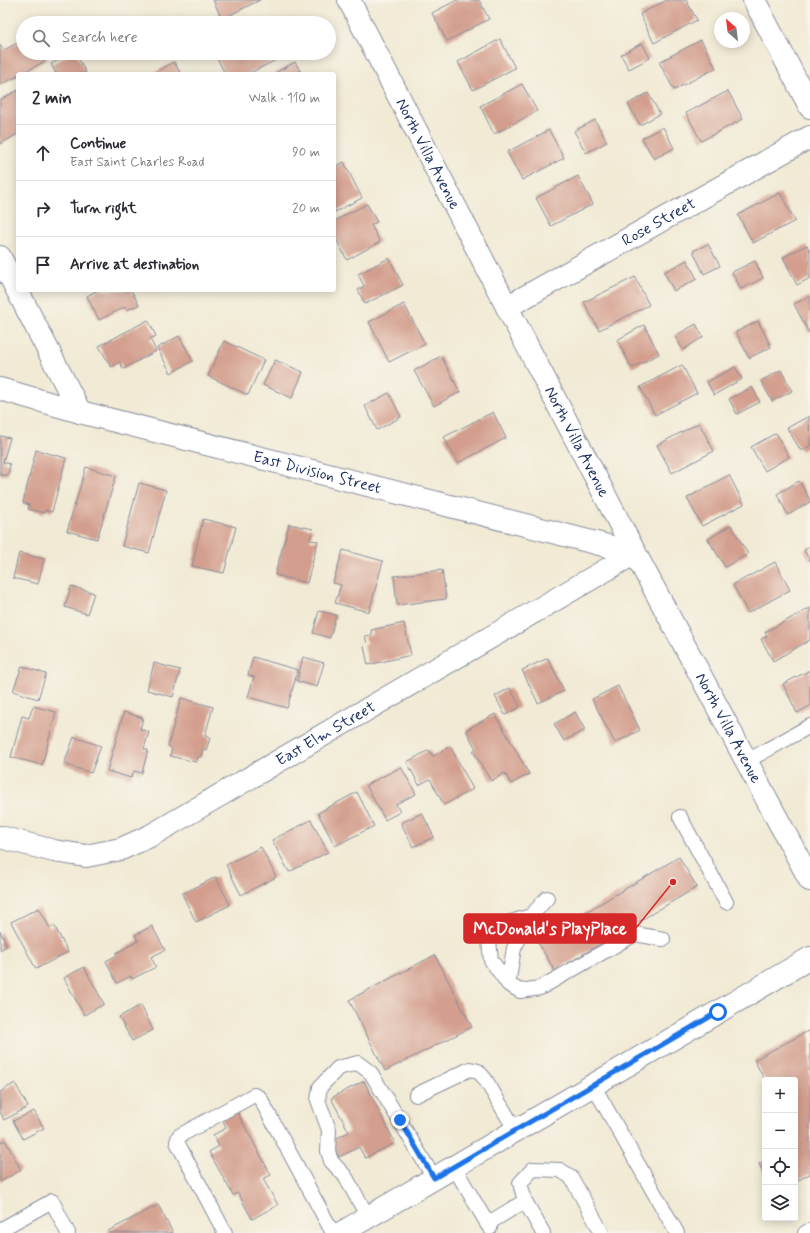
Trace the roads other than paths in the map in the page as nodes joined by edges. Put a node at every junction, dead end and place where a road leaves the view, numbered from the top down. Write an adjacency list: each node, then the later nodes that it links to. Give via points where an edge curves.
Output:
1 (349, 0): 8 (street, North Villa Avenue)
2 (754, 0): 3 (street)
3 (810, 107)
4 (810, 137): 8 (street, Rose Street)
5 (0, 257): 6 (street)
6 (16, 288)
7 (18, 292): 10 (street)
8 (507, 307): 11 (street, North Villa Avenue)
9 (0, 389): 10 (street, East Division Street)
10 (80, 412): 11 (street, East Division Street)
11 (635, 553): 13 (street, North Villa Avenue); 15 (street, East Elm Street, via 150,836 128,846 86,856 54,851)
12 (810, 726): 13 (lane)
13 (747, 761): 16 (street, North Villa Avenue)
14 (680, 817): 18 (lane)
15 (0, 836)
16 (810, 880)
17 (547, 898): 19 (lane)
18 (726, 902)
19 (531, 916): 22 (lane, via 514,948); 22 (lane, via 504,924 489,941 490,960)
20 (663, 939): 22 (lane, via 635,934 540,988 520,991)
21 (810, 958): 23 (street)
22 (508, 984)
23 (593, 1085): 25 (street); 39 (lane)
24 (416, 1096): 25 (lane, via 470,1069 478,1071)
25 (516, 1131): 26 (street)
26 (454, 1167): 27 (street); 31 (lane)
27 (434, 1178): 29 (street); 29 (lane, via 371,1073 358,1063 338,1068 320,1087 318,1100 329,1130 328,1151 331,1161 345,1176)
28 (525, 1201): 31 (lane); 37 (lane); 38 (lane, via 520,1183 533,1170 560,1170 571,1177)
29 (368, 1217): 36 (street)
30 (0, 1230): 33 (lane, via 52,1201)
31 (488, 1230)
32 (810, 1230): 40 (lane)
33 (68, 1233)
34 (225, 1233): 35 (lane, via 177,1142 179,1136 254,1095 260,1098)
35 (333, 1233)
36 (341, 1233)
37 (543, 1233)
38 (602, 1233)
39 (677, 1233)
40 (805, 1233)

